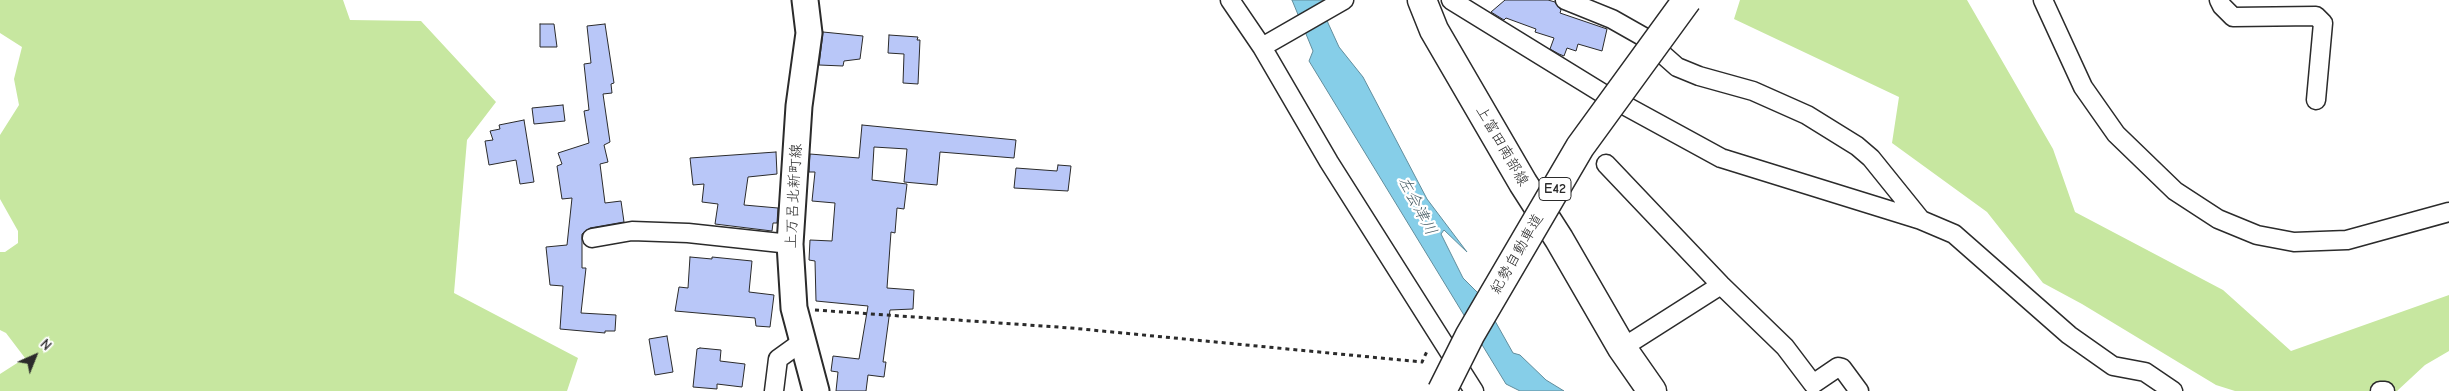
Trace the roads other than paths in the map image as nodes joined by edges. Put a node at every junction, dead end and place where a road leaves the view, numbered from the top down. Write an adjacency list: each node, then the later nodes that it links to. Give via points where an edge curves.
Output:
1 (805, 0): 17 (main road, 上万呂北新町線, via 809,33 799,106)
2 (1230, 0): 11 (street)
3 (1240, 0): 11 (street)
4 (1344, 0): 11 (street)
5 (1422, 0): 20 (main road, 上富田南部線, via 1439,38)
6 (1450, 0): 15 (street, via 1602,93 1721,158)
7 (1565, 0): 15 (street, via 1612,19 1642,36 1677,67 1753,91 1807,115 1871,158)
8 (1687, 0): 24 (main road, 紀勢自動車道 / E42, bridge, via 1580,147 1470,335)
9 (2043, 0): 14 (street, via 2083,87 2116,134 2175,191 2218,219 2257,235 2294,242 2347,240)
10 (2219, 0): 12 (street, via 2233,17 2316,16 2323,23)
11 (1269, 43): 25 (street, via 1328,162)
12 (2316, 100)
13 (1606, 164): 18 (street)
14 (2449, 212)
15 (1921, 220): 28 (street, via 1954,234 2069,335 2113,366 2145,372)
16 (592, 238): 17 (street, via 632,231 688,233)
17 (790, 244): 19 (main road, 上万呂北新町線, via 794,308)
18 (1721, 285): 20 (street); 21 (street, via 1785,347)
19 (803, 340): 22 (street, via 778,359); 23 (main road, 上万呂北新町線)
20 (1622, 348): 26 (main road, 上富田南部線)
21 (1809, 388): 27 (street, via 1838,367)
22 (774, 391)
23 (816, 391)
24 (1442, 391)
25 (1474, 391)
26 (1652, 391)
27 (1859, 391)
28 (2173, 391)
29 (2380, 391): 30 (street)
30 (2385, 391)

